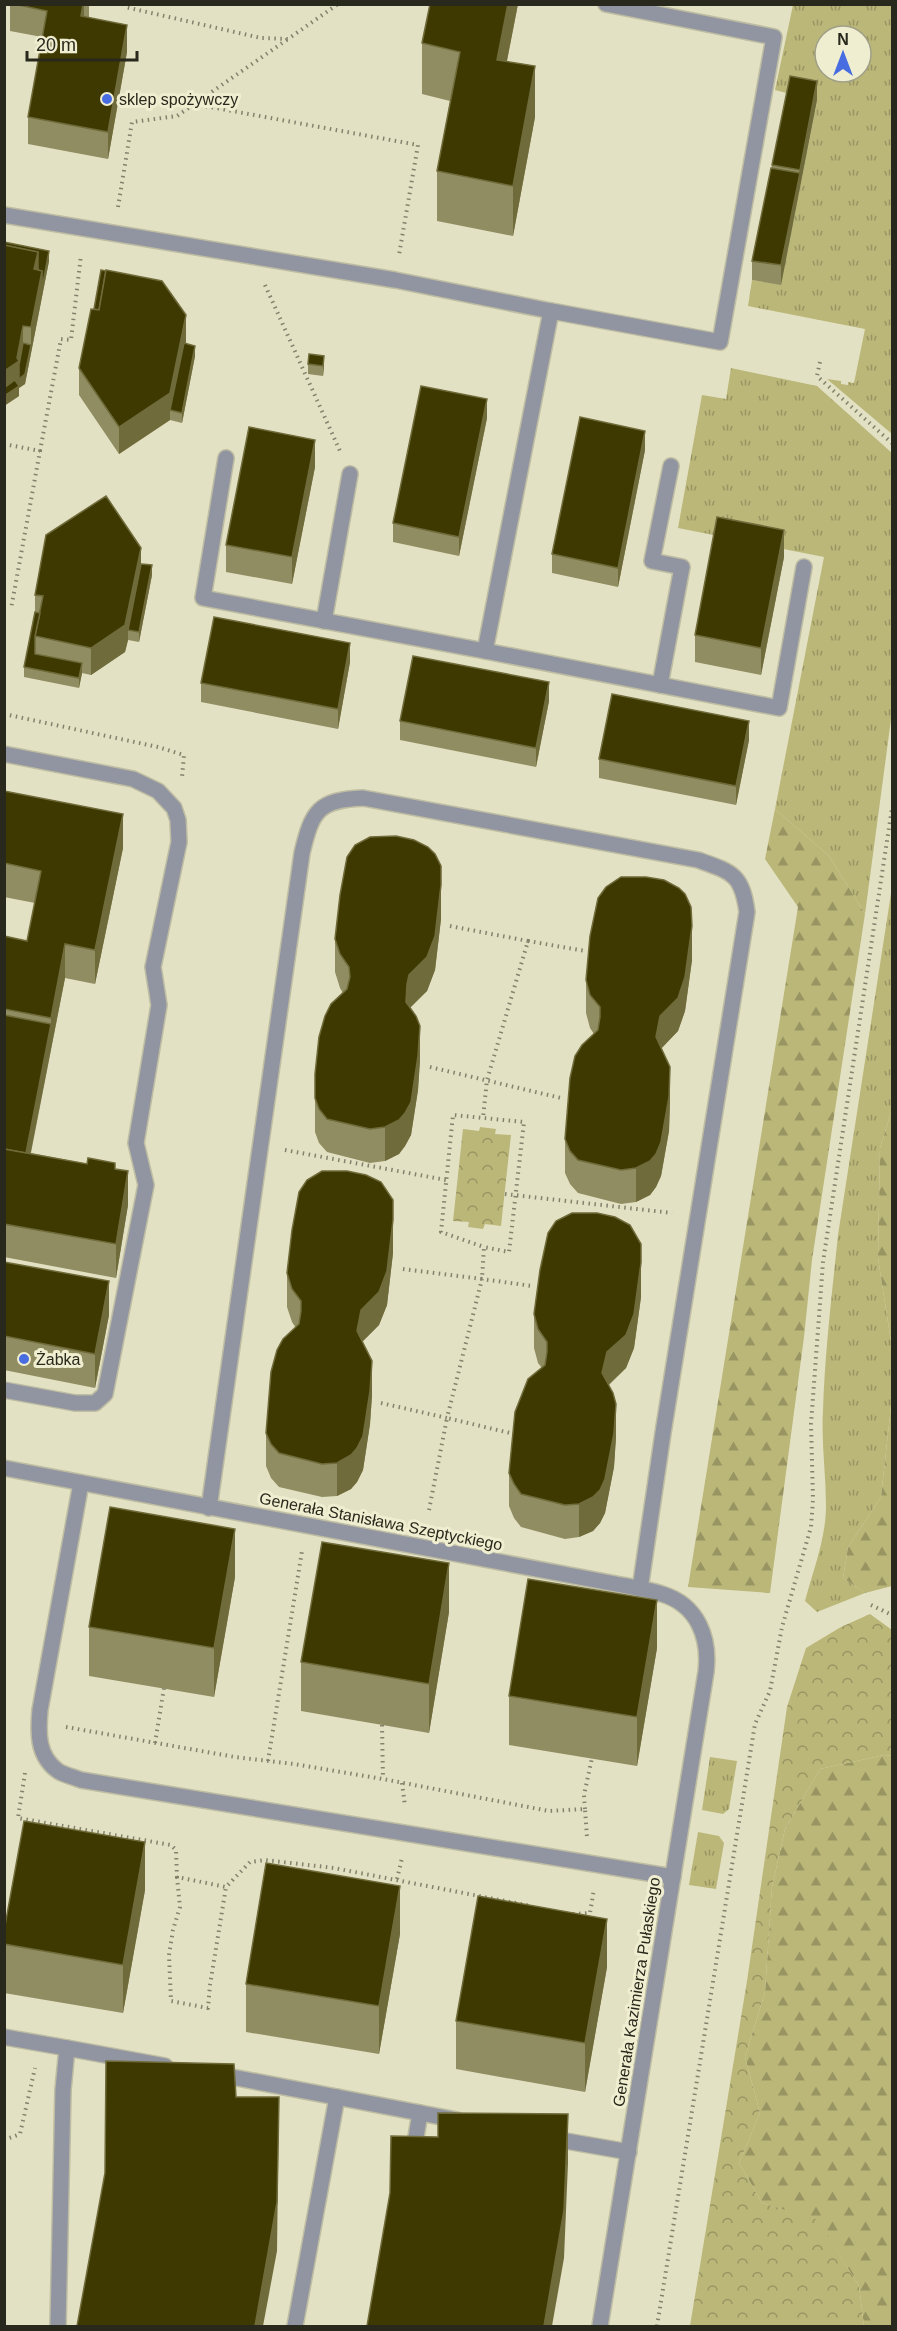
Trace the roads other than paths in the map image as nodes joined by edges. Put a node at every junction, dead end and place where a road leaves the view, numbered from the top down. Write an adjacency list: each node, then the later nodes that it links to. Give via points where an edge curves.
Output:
1 (606, 4): 3 (street, via 774,37 720,342)
2 (4, 215): 3 (street, via 395,280)
3 (550, 311): 9 (street)
4 (226, 459): 8 (street, via 203,598)
5 (671, 466): 10 (street, via 652,561 682,567)
6 (350, 474): 8 (street)
7 (804, 567): 10 (street, via 779,708)
8 (324, 621): 9 (street)
9 (485, 651): 10 (street)
10 (660, 685)
11 (4, 754): 12 (street, via 133,779 158,791 174,808 179,842 153,967 159,1005 136,1143 146,1185 105,1394 95,1403 75,1403)
12 (4, 1390)
13 (4, 1468): 14 (street, Generała Stanisława Szeptyckiego)
14 (81, 1483): 15 (street, Generała Stanisława Szeptyckiego); 18 (street, via 37,1735 44,1756 58,1771 81,1780)
15 (209, 1508): 16 (street, Generała Stanisława Szeptyckiego); 16 (street, via 309,822 324,806 363,798 698,860 727,870 744,889 747,912)
16 (640, 1589): 17 (street, Generała Stanisława Szeptyckiego, via 662,1593 693,1614 702,1628)
17 (707, 1663): 18 (street, Generała Kazimierza Pułaskiego)
18 (673, 1877): 27 (street, Generała Kazimierza Pułaskiego)
19 (4, 2037): 20 (street)
20 (67, 2048): 21 (street); 29 (street)
21 (180, 2068)
22 (202, 2072): 23 (street)
23 (337, 2097): 24 (street); 30 (street)
24 (420, 2114): 25 (street); 28 (street)
25 (476, 2124)
26 (532, 2135): 27 (street)
27 (628, 2152): 31 (street, Generała Kazimierza Pułaskiego)
28 (410, 2169)
29 (58, 2326)
30 (295, 2326)
31 (600, 2326)

